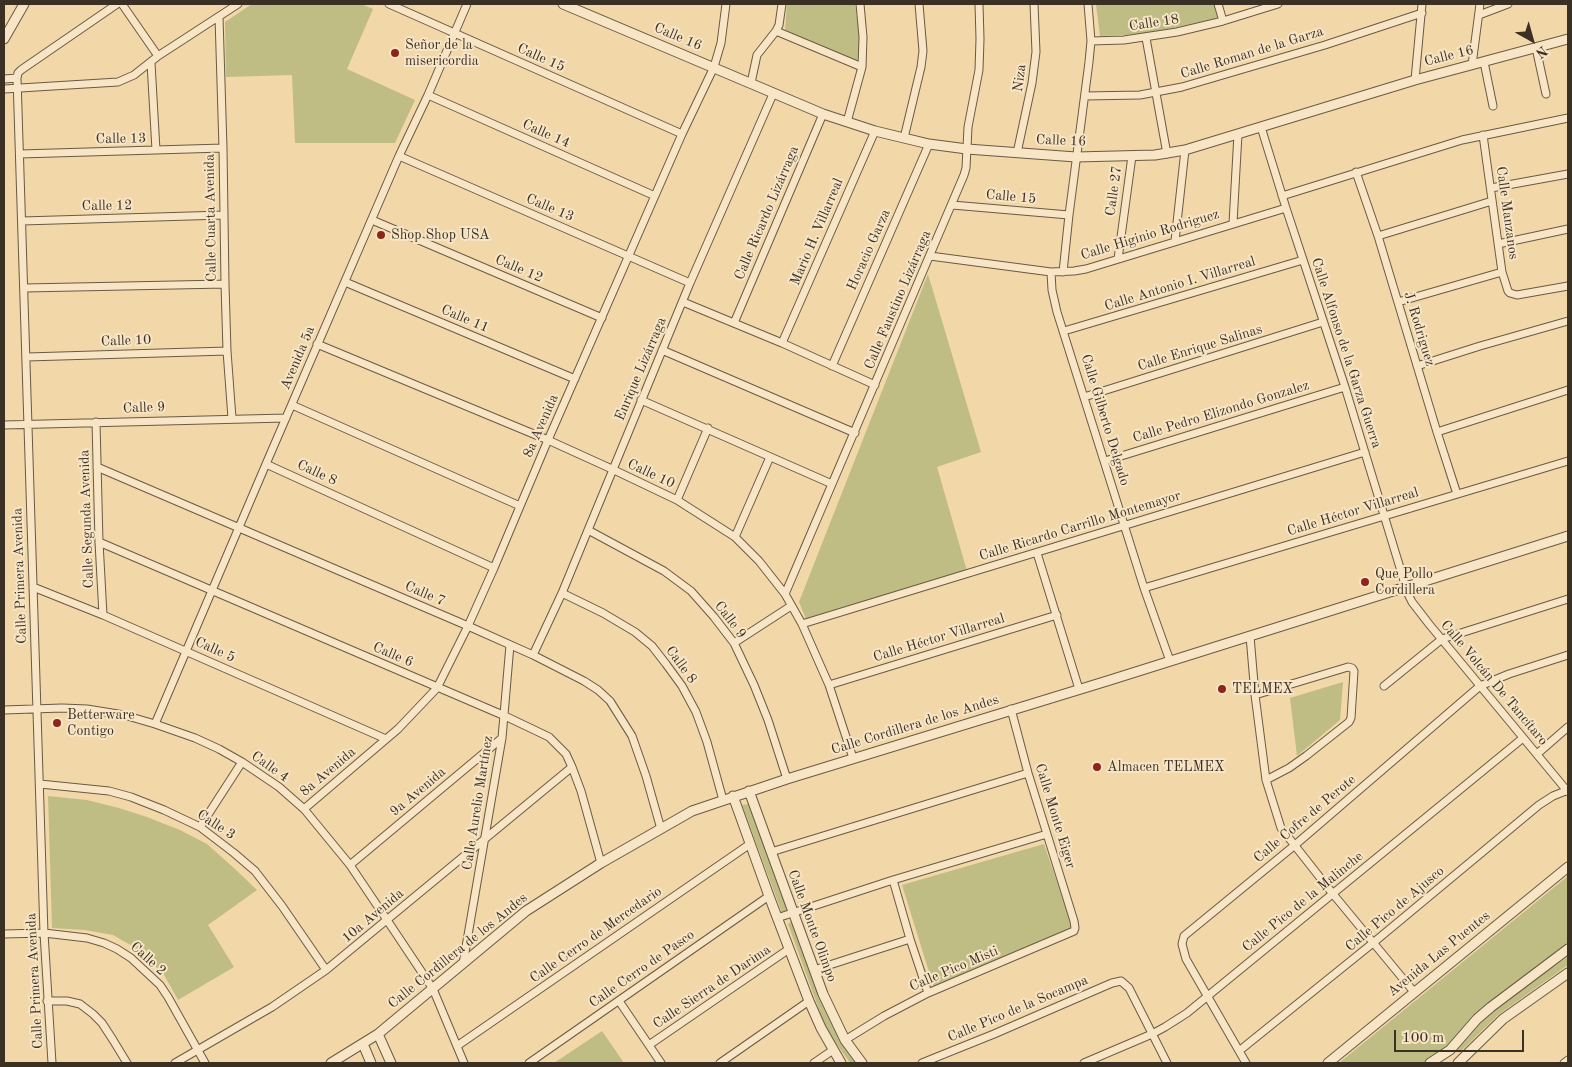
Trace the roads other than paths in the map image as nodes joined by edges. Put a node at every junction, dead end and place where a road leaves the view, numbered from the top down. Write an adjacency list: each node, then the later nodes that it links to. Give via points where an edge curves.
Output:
1 (24, 4): 26 (street)
2 (117, 4): 38 (street, via 21,70)
3 (122, 4): 31 (street)
4 (238, 4): 22 (street)
5 (389, 4): 25 (street, Calle 15)
6 (467, 4): 25 (street, Avenida 5a)
7 (563, 4): 35 (street, Calle 16)
8 (726, 4): 35 (street, 8a Avenida)
9 (782, 4): 24 (street)
10 (860, 4): 36 (street)
11 (919, 4): 57 (street, via 922,59)
12 (979, 4): 60 (street, Calle Faustino Lizárraga, via 979,70)
13 (1034, 4): 63 (street, Niza, via 1036,44 1032,84)
14 (1088, 4): 29 (street)
15 (1218, 4): 23 (street)
16 (1278, 4): 23 (street, Calle 18)
17 (1422, 4): 20 (street)
18 (1480, 4): 21 (street)
19 (1508, 4): 21 (street)
20 (1422, 13): 39 (street); 43 (street, Calle Roman de la Garza, via 1224,76)
21 (1479, 15): 34 (street)
22 (219, 18): 31 (street); 59 (street, Calle Cuarta Avenida)
23 (1223, 21): 27 (street, Calle 18)
24 (776, 31): 36 (street); 40 (street, via 757,55)
25 (455, 33): 46 (street, Avenida 5a); 54 (street, Calle 15)
26 (4, 38)
27 (1146, 38): 29 (street, Calle 18); 43 (street)
28 (1568, 39): 30 (street, Calle 16)
29 (1090, 41): 47 (street)
30 (1536, 48): 32 (street, Calle 16); 45 (street)
31 (158, 56): 33 (street)
32 (1484, 62): 34 (street, Calle 16); 48 (street)
33 (151, 63): 41 (street, via 118,82); 61 (street)
34 (1472, 65): 39 (street, Calle 16)
35 (714, 67): 40 (street, Calle 16); 54 (street, 8a Avenida)
36 (862, 67): 51 (street)
37 (4, 78): 38 (street)
38 (17, 78): 41 (street)
39 (1415, 80): 52 (street, Calle 16)
40 (751, 83): 44 (street, Calle 16)
41 (17, 88): 42 (street); 64 (street, Calle Primera Avenida)
42 (4, 89)
43 (1156, 93): 47 (street, Calle Roman de la Garza); 65 (street)
44 (774, 94): 49 (street, Calle 16); 94 (street, Enrique Lizárraga)
45 (1546, 94)
46 (428, 95): 66 (street, Avenida 5a); 72 (street, Calle 14)
47 (1085, 96): 67 (street)
48 (1493, 106)
49 (823, 114): 51 (street, Calle 16); 103 (street, Calle Ricardo Lizárraga)
50 (1568, 118): 56 (street)
51 (846, 122): 53 (street, Calle 16)
52 (1261, 127): 55 (street, Calle 16); 73 (street, Calle Alfonso de la Garza Guerra)
53 (875, 131): 57 (street, Calle 16); 106 (street, Mario H. Villarreal)
54 (682, 134): 72 (street, 8a Avenida)
55 (1238, 134): 62 (street, Calle 16); 81 (street)
56 (1483, 135): 69 (street); 71 (street, Calle Manzanos)
57 (904, 138): 58 (street, Calle 16)
58 (929, 144): 60 (street, Calle 16); 110 (street, Horacio Garza)
59 (223, 148): 61 (street, Calle 13); 78 (street, Calle Cuarta Avenida)
60 (967, 149): 63 (street, Calle 16); 75 (street, Calle Faustino Lizárraga, via 966,168)
61 (156, 150): 64 (street, Calle 13)
62 (1185, 150): 65 (street, Calle 16); 84 (street)
63 (1017, 153): 67 (street, Calle 16)
64 (20, 154): 80 (street, Calle Primera Avenida)
65 (1167, 154): 68 (street, Calle 16)
66 (399, 156): 79 (street, Avenida 5a); 86 (street, Calle 13)
67 (1076, 156): 68 (street, Calle 16); 77 (street)
68 (1132, 156): 88 (street, Calle 27)
69 (1356, 172): 73 (street); 83 (street, J. Rodriguez)
70 (1568, 174): 71 (street)
71 (1491, 188): 74 (street, Calle Manzanos)
72 (655, 196): 86 (street, 8a Avenida)
73 (1282, 196): 76 (street, Calle Alfonso de la Garza Guerra)
74 (1492, 201): 83 (street); 85 (street, Calle Manzanos)
75 (952, 205): 77 (street, Calle 15); 87 (street, Calle Faustino Lizárraga)
76 (1286, 208): 81 (street, Calle Higinio Rodriguez); 89 (street, Calle Alfonso de la Garza Guerra)
77 (1069, 215): 91 (street)
78 (224, 216): 80 (street, Calle 12); 95 (street, Calle Cuarta Avenida)
79 (372, 220): 93 (street, Avenida 5a); 100 (street, Calle 12)
80 (22, 221): 97 (street, Calle Primera Avenida)
81 (1233, 223): 84 (street, Calle Higinio Rodriguez)
82 (1568, 229): 85 (street)
83 (1378, 236): 99 (street, J. Rodriguez)
84 (1175, 241): 88 (street, Calle Higinio Rodriguez)
85 (1498, 244): 92 (street, Calle Manzanos)
86 (629, 255): 94 (street, Calle 13); 100 (street, 8a Avenida)
87 (930, 256): 90 (street, Calle Higinio Rodriguez); 113 (street, Calle Faustino Lizárraga)
88 (1118, 259): 91 (street, Calle Higinio Rodriguez)
89 (1303, 260): 102 (street, Calle Alfonso de la Garza Guerra); 104 (street, Calle Antonio I. Villarreal)
90 (1051, 272): 91 (street, Calle Higinio Rodriguez); 104 (street, Calle Gilberto Delgado, via 1054,300)
91 (1063, 272)
92 (1502, 272): 96 (street, Calle Manzanos, via 1505,287 1517,295); 99 (street)
93 (345, 282): 105 (street, Avenida 5a); 112 (street, Calle 11)
94 (690, 283): 98 (street, Enrique Lizárraga)
95 (225, 284): 97 (street); 107 (street, Calle Cuarta Avenida)
96 (1568, 286)
97 (25, 288): 109 (street, Calle Primera Avenida)
98 (683, 302): 103 (street); 108 (street, Enrique Lizárraga)
99 (1398, 302): 111 (street, J. Rodriguez)
100 (602, 318): 112 (street, 8a Avenida)
101 (1568, 321): 111 (street)
102 (1323, 322): 114 (street, Calle Alfonso de la Garza Guerra); 116 (street, Calle Enrique Salinas)
103 (734, 323): 106 (street)
104 (1064, 331): 116 (street, Calle Gilberto Delgado)
105 (318, 344): 118 (street, Avenida 5a); 127 (street, Calle 10)
106 (782, 344): 110 (street)
107 (227, 350): 109 (street, Calle 10); 119 (street, Calle Cuarta Avenida)
108 (662, 350): 117 (street, Enrique Lizárraga); 126 (street)
109 (27, 357): 122 (street, Calle Primera Avenida)
110 (832, 366): 113 (street)
111 (1417, 366): 125 (street, J. Rodriguez)
112 (575, 379): 127 (street, 8a Avenida)
113 (875, 385): 126 (street, Calle Faustino Lizárraga)
114 (1345, 387): 128 (street, Calle Alfonso de la Garza Guerra); 130 (street, Calle Pedro Elizondo Gonzalez)
115 (1568, 390): 125 (street)
116 (1084, 397): 130 (street, Calle Gilberto Delgado)
117 (641, 400): 124 (street); 134 (street, Enrique Lizárraga)
118 (292, 405): 120 (street, Avenida 5a); 138 (street)
119 (232, 418): 120 (street, Calle 9); 121 (street, Calle 9)
120 (286, 418): 132 (street, Avenida 5a)
121 (96, 422): 122 (street, Calle 9); 133 (street, Calle Segunda Avenida)
122 (28, 424): 123 (street, Calle 9); 149 (street, Calle Primera Avenida)
123 (4, 425)
124 (708, 428): 129 (street); 137 (street)
125 (1437, 432): 136 (street, J. Rodriguez)
126 (854, 433): 135 (street, Calle Faustino Lizárraga)
127 (548, 440): 134 (street, Calle 10); 138 (street, 8a Avenida)
128 (1365, 452): 139 (street, Calle Alfonso de la Garza Guerra); 140 (street, Calle Ricardo Carrillo Montemayor)
129 (770, 457): 135 (street); 143 (street)
130 (1105, 461): 140 (street, Calle Gilberto Delgado)
131 (1568, 461): 136 (street, Calle Héctor Villarreal)
132 (266, 464): 141 (street, Avenida 5a); 147 (street, Calle 8)
133 (97, 467): 141 (street, Calle 7); 145 (street, Calle Segunda Avenida)
134 (614, 470): 137 (street, Calle 10); 142 (street, Enrique Lizárraga)
135 (832, 484): 153 (street, Calle Faustino Lizárraga)
136 (1458, 494): 139 (street, Calle Héctor Villarreal)
137 (677, 500): 143 (street, Calle 10)
138 (520, 506): 147 (street, 8a Avenida)
139 (1385, 516): 148 (street, Calle Alfonso de la Garza Guerra); 150 (street, Calle Héctor Villarreal)
140 (1124, 525): 146 (street, Calle Ricardo Carrillo Montemayor); 150 (street, Calle Gilberto Delgado)
141 (239, 527): 151 (street, Avenida 5a); 159 (street, Calle 7)
142 (588, 530): 152 (street, Enrique Lizárraga); 162 (street, Calle 9, via 638,556 691,591)
143 (735, 536): 153 (street, Calle 10)
144 (1568, 536): 148 (street, Calle Cordillera de los Andes)
145 (99, 542): 151 (street, Calle 6); 156 (street, Calle Segunda Avenida)
146 (1037, 553): 157 (street); 158 (street, Calle Ricardo Carrillo Montemayor)
147 (494, 568): 159 (street, 8a Avenida)
148 (1406, 586): 160 (street, Calle Cordillera de los Andes); 161 (street, Calle Volcán De Tancítaro, via 1412,602)
149 (33, 587): 156 (street, Calle 5); 174 (street, Calle Primera Avenida)
150 (1144, 588): 167 (street, Calle Gilberto Delgado)
151 (212, 590): 164 (street, Avenida 5a); 171 (street, Calle 6)
152 (562, 592): 165 (street, Enrique Lizárraga); 194 (street, Calle 8, via 635,632 666,664 696,712)
153 (785, 594): 155 (street, Calle 10)
154 (1568, 600): 161 (street)
155 (791, 606): 158 (street, Calle 10); 162 (street)
156 (103, 615): 164 (street, Calle 5)
157 (1057, 615): 168 (street, Calle Héctor Villarreal); 172 (street)
158 (802, 624): 168 (street, Calle 10)
159 (468, 626): 163 (street, Calle 7); 171 (street, 8a Avenida)
160 (1250, 636): 167 (street, Calle Cordillera de los Andes); 173 (street)
161 (1442, 639): 169 (street); 170 (street, Calle Volcán De Tancítaro)
162 (734, 643): 188 (street, Calle 9, via 768,720)
163 (510, 645): 165 (street, Calle 7); 177 (street, Calle Aurelio Martínez)
164 (187, 651): 178 (street, Avenida 5a); 182 (street, Calle 5)
165 (533, 655): 197 (street, Calle 7, via 584,681 610,701 632,736)
166 (1568, 655): 170 (street, Calle Cofre de Perote)
167 (1170, 661): 172 (street, Calle Cordillera de los Andes)
168 (830, 685): 184 (street, Calle 10)
169 (1384, 686)
170 (1480, 686): 181 (street, Calle Volcán De Tancítaro); 201 (street, Calle Cofre de Perote)
171 (438, 688): 177 (street, Calle 6); 182 (street, 8a Avenida)
172 (1079, 689): 175 (street, Calle Cordillera de los Andes)
173 (1255, 695): 189 (street); 189 (street, via 1348,667 1354,671 1349,722 1306,756)
174 (38, 708): 176 (street, Calle 4); 178 (street, Calle 4, via 87,709); 190 (street, Calle Primera Avenida)
175 (1011, 709): 184 (street, Calle Cordillera de los Andes); 187 (street, Calle Monte Eiger)
176 (4, 710)
177 (505, 716): 180 (street, Calle Aurelio Martínez); 186 (street, Calle 6, via 549,737)
178 (155, 724): 185 (street, Calle 4, via 195,738)
179 (1568, 727): 183 (street)
180 (502, 738): 199 (street, Calle Aurelio Martínez); 204 (street, 9a Avenida)
181 (1523, 738): 183 (street, Calle Volcán De Tancítaro); 207 (street, Calle Pico de la Malinche)
182 (386, 739): 195 (street, 8a Avenida)
183 (1537, 754): 192 (street, Calle Volcán De Tancítaro)
184 (853, 758): 188 (street, Calle Cordillera de los Andes)
185 (242, 762): 195 (street, Calle 4); 196 (street)
186 (572, 767): 199 (street, 10a Avenida); 203 (street, Calle 6)
187 (1028, 773): 198 (street, Calle Monte Eiger); 202 (street)
188 (787, 779): 191 (street, Calle Cordillera de los Andes)
189 (1266, 780): 201 (street, via 1282,828)
190 (40, 784): 196 (street, Calle 3, via 124,795); 213 (street, Calle Primera Avenida)
191 (749, 791): 193 (street, Calle Cordillera de los Andes); 202 (street, Calle Monte Olimpo)
192 (1568, 791): 216 (street, Calle Pico de Ajusco, via 1539,805)
193 (733, 796): 194 (street, Calle Cordillera de los Andes); 200 (street, Calle Monte Olimpo)
194 (723, 800): 197 (street, Calle Cordillera de los Andes, via 692,811)
195 (304, 809): 204 (street, Calle 4)
196 (200, 828): 220 (street, Calle 3, via 255,871)
197 (660, 828): 203 (street, Calle Cordillera de los Andes)
198 (1047, 834): 206 (street); 212 (street, Calle Monte Eiger)
199 (484, 839): 211 (street, 10a Avenida); 219 (street, Calle Aurelio Martínez)
200 (750, 844): 208 (street, Calle Monte Olimpo); 235 (street, Calle Cerro de Mercedario)
201 (1295, 845): 207 (street); 226 (street, Calle Cofre de Perote, via 1184,936 1184,954)
202 (771, 852): 209 (street, Calle Monte Olimpo)
203 (601, 863): 219 (street, Calle Cordillera de los Andes, via 526,911)
204 (350, 865): 211 (street, Calle 4)
205 (1568, 867): 225 (street, Avenida Las Puentes)
206 (893, 880): 209 (street); 215 (street)
207 (1333, 894): 216 (street); 226 (street, Calle Pico de la Malinche)
208 (769, 896): 210 (street, Calle Monte Olimpo); 228 (street, Calle Cerro de Pasco)
209 (792, 912): 210 (street); 221 (street, Calle Monte Olimpo)
210 (777, 918): 217 (street, Calle Monte Olimpo)
211 (387, 920): 220 (street, 10a Avenida); 223 (street, Calle 4)
212 (1075, 928): 224 (street, Calle Pico Misti, via 1071,934)
213 (44, 933): 214 (street, Calle 2); 227 (street, Calle Primera Avenida); 236 (street, Calle 2, via 87,938 131,958 164,991)
214 (4, 934)
215 (910, 939): 221 (street); 224 (street)
216 (1373, 943): 225 (street); 239 (street, Calle Pico de Ajusco)
217 (789, 949): 229 (street, Calle Monte Olimpo); 234 (street, Calle Sierra de Darima)
218 (1568, 949): 238 (street, via 1483,1014)
219 (463, 964): 223 (street, Calle Cordillera de los Andes)
220 (326, 970): 236 (street, 10a Avenida, via 272,1007)
221 (814, 970): 232 (street, Calle Monte Olimpo)
222 (1568, 973): 262 (street, via 1503,1019)
223 (433, 989): 230 (street, Calle Cordillera de los Andes); 235 (street, Calle 4)
224 (928, 992): 232 (street, Calle Pico Misti)
225 (1414, 992): 260 (street, Avenida Las Puentes)
226 (1207, 996): 231 (street, Calle Pico de la Malinche, via 1177,1020); 239 (street, Calle Cofre de Perote)
227 (47, 1001): 242 (street, Calle Primera Avenida); 243 (street, via 80,1004 93,1014 106,1028)
228 (619, 1001): 234 (street); 250 (street, Calle Cerro de Pasco)
229 (809, 1001): 237 (street, Calle Monte Olimpo); 252 (street)
230 (378, 1034): 233 (street, Calle Cordillera de los Andes); 248 (street)
231 (1152, 1034): 256 (street, Calle Pico de la Socampa, via 1129,988 1121,981); 257 (street, Calle Pico de la Malinche); 258 (street)
232 (845, 1040): 255 (street, Calle Monte Olimpo)
233 (363, 1044): 246 (street, Calle Cordillera de los Andes); 247 (street)
234 (649, 1045): 251 (street)
235 (457, 1046): 249 (street, Calle 4)
236 (197, 1050): 244 (street, 10a Avenida); 245 (street, Calle 2)
237 (833, 1050): 253 (street); 254 (street, Calle Monte Olimpo)
238 (1450, 1050): 241 (street); 262 (street)
239 (1239, 1051): 259 (street, Calle Cofre de Perote)
240 (1568, 1060): 263 (street)
241 (1441, 1061): 261 (street)
242 (52, 1063)
243 (127, 1063)
244 (174, 1063)
245 (205, 1063)
246 (331, 1063)
247 (371, 1063)
248 (390, 1063)
249 (464, 1063)
250 (529, 1063)
251 (661, 1063)
252 (720, 1063)
253 (814, 1063)
254 (841, 1063)
255 (862, 1063)
256 (922, 1063)
257 (1084, 1063)
258 (1168, 1063)
259 (1246, 1063)
260 (1328, 1063)
261 (1430, 1063)
262 (1459, 1063)
263 (1564, 1063)

